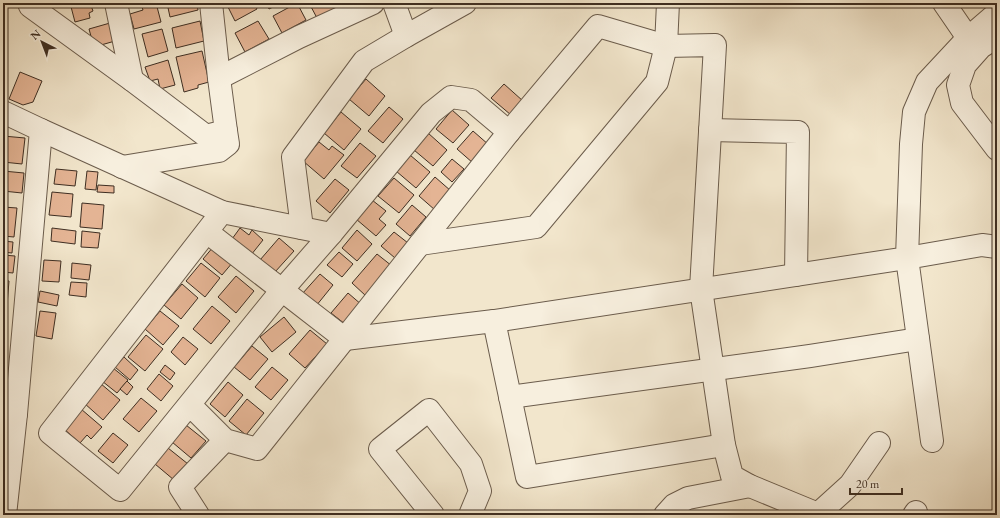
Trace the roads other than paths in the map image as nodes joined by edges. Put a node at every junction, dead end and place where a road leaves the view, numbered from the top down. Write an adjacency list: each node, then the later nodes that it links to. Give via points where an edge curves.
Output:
1 (29, 3): 15 (street)
2 (116, 3): 15 (street)
3 (211, 3): 14 (street)
4 (373, 3): 14 (street)
5 (394, 3): 10 (street)
6 (465, 3): 10 (street)
7 (668, 3): 13 (street)
8 (944, 3): 12 (street)
9 (997, 13): 12 (street)
10 (406, 36): 24 (street, via 364,61 293,158)
11 (997, 37): 21 (street, via 981,47 965,65 958,85 962,103)
12 (968, 38): 29 (street, via 928,82 914,112)
13 (666, 46): 18 (street, via 715,45); 20 (street, via 598,26); 27 (street, via 657,82 536,227)
14 (218, 78): 19 (street)
15 (132, 80): 19 (street, via 206,136)
16 (3, 112): 17 (street)
17 (41, 130): 22 (street); 39 (street)
18 (710, 130): 30 (street, via 798,132); 32 (street)
19 (226, 131): 22 (street, via 228,144 219,151)
20 (509, 132): 26 (street, via 471,100 451,97 431,113); 27 (street)
21 (997, 149)
22 (122, 167): 23 (street)
23 (222, 212): 24 (street); 25 (street)
24 (302, 228): 26 (street)
25 (207, 232): 31 (street); 38 (street, via 50,433 120,490)
26 (331, 234): 31 (street)
27 (420, 244): 34 (street)
28 (997, 247): 29 (street, via 982,245)
29 (907, 258): 30 (street); 35 (street)
30 (796, 276): 32 (street)
31 (282, 290): 34 (street); 38 (street)
32 (701, 290): 33 (street); 36 (street)
33 (494, 321): 34 (street); 37 (street)
34 (345, 339): 40 (street, via 257,449)
35 (918, 339): 36 (street); 41 (street)
36 (712, 370): 37 (street); 43 (street)
37 (510, 397): 43 (street, via 528,477)
38 (190, 405): 40 (street)
39 (10, 413): 46 (street)
40 (225, 440): 47 (street, via 180,487)
41 (932, 441)
42 (879, 443): 45 (street, via 850,485)
43 (724, 446): 44 (street, via 732,476)
44 (750, 486): 45 (street); 50 (street, via 688,498 674,504)
45 (819, 514)
46 (4, 515)
47 (198, 515)
48 (433, 515): 49 (street, via 380,449 429,410 472,464 480,491)
49 (470, 515)
50 (665, 515)

